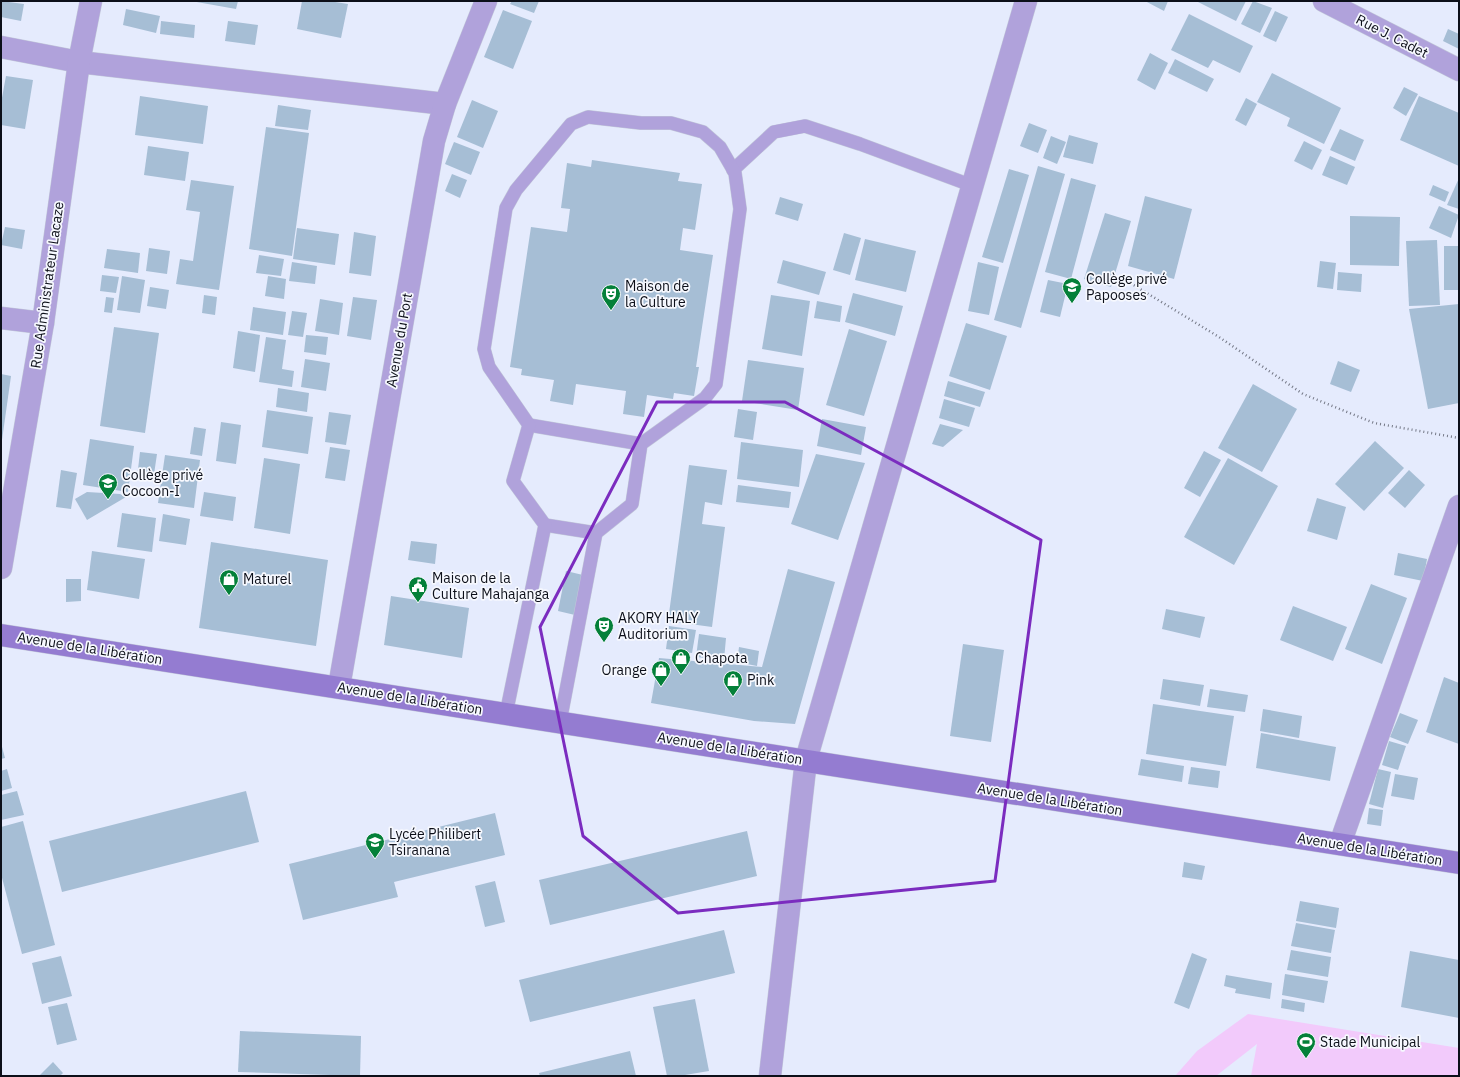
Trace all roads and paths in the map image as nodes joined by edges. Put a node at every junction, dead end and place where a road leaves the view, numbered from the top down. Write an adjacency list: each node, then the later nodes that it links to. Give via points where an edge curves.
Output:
1 (91, 1): 6 (street, Rue Administrateur Lacaze)
2 (486, 1): 8 (street, Avenue du Port)
3 (1026, 1): 10 (street)
4 (1324, 1): 7 (street, Rue J. Cadet)
5 (1, 47): 6 (street)
6 (79, 62): 8 (street); 13 (street, Rue Administrateur Lacaze)
7 (1459, 70)
8 (445, 104): 22 (street, Avenue du Port, via 434,141)
9 (733, 170): 10 (lane, via 774,132 805,126); 14 (lane, via 720,147 704,132 671,123 641,123 588,117 571,124 516,190 506,208 484,349 489,367); 16 (lane, via 740,209 716,384 705,398)
10 (973, 186): 25 (street)
11 (1127, 281): 15 (path, via 1219,337 1304,394 1374,423)
12 (1, 318): 13 (street)
13 (43, 323): 20 (street, Rue Administrateur Lacaze)
14 (529, 425): 16 (lane); 18 (lane, via 513,481)
15 (1459, 438)
16 (641, 444): 19 (lane, via 632,504)
17 (1459, 506): 26 (street)
18 (546, 525): 19 (lane); 23 (lane)
19 (596, 533): 24 (lane)
20 (1, 568)
21 (1, 635): 22 (main road, Avenue de la Libération)
22 (339, 688): 23 (main road, Avenue de la Libération)
23 (506, 714): 24 (main road, Avenue de la Libération)
24 (560, 722): 25 (main road, Avenue de la Libération)
25 (806, 760): 26 (main road, Avenue de la Libération); 28 (street)
26 (1340, 844): 27 (main road, Avenue de la Libération)
27 (1459, 863)
28 (770, 1076)

